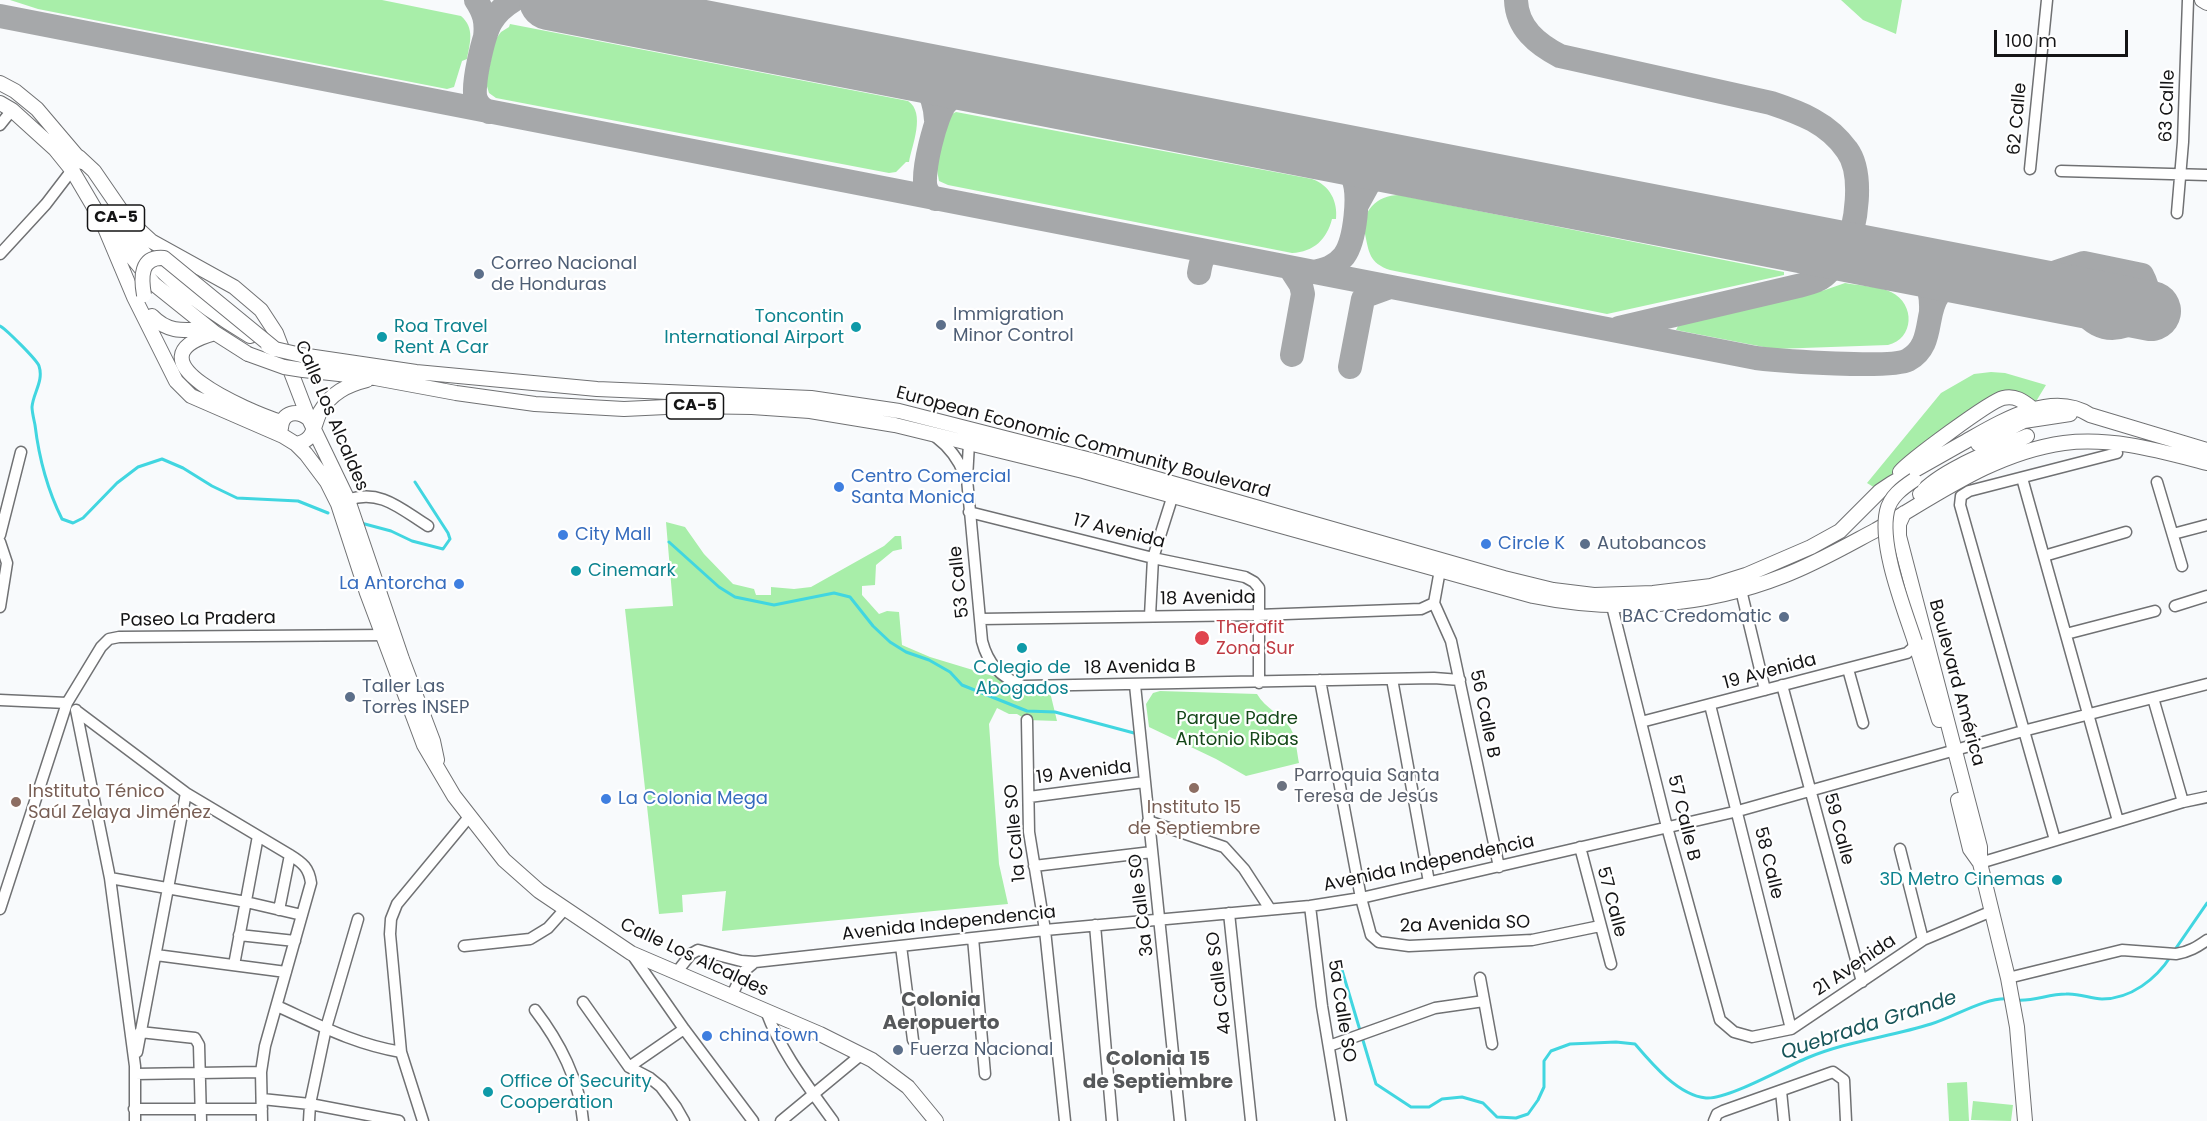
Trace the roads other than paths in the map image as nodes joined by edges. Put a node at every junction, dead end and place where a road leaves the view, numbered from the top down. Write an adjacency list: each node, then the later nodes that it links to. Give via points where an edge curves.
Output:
1 (2047, 0): 9 (street, 62 Calle)
2 (2188, 0): 12 (street, 63 Calle)
3 (2202, 0): 4 (main road)
4 (2207, 3)
5 (0, 83): 8 (main road, European Economic Community Boulevard / CA-5, via 37,109)
6 (6, 107): 7 (street); 10 (main road, European Economic Community Boulevard / CA-5, via 49,143)
7 (0, 125)
8 (79, 156): 19 (main road, European Economic Community Boulevard / CA-5, bridge, via 121,226 164,273 213,313); 24 (main road, Calle Los Alcaldes, via 127,219 151,241 234,287 261,309 276,333)
9 (2030, 169)
10 (72, 170): 15 (main road, European Economic Community Boulevard / CA-5); 16 (street)
11 (2061, 171): 12 (street)
12 (2181, 174): 13 (street); 14 (street, 63 Calle)
13 (2207, 175)
14 (2177, 213)
15 (102, 221): 18 (main road, European Economic Community Boulevard / CA-5, via 154,284); 21 (main road, Calle Los Alcaldes, via 176,381 191,396)
16 (0, 254)
17 (152, 316): 18 (main road, via 168,328); 19 (main road, bridge, via 141,274 150,261 159,257); 21 (main road, via 175,366 191,386)
18 (212, 331): 20 (main road, European Economic Community Boulevard / CA-5, bridge, via 266,361 303,370); 25 (main road, via 186,347 182,361 187,371 209,389)
19 (275, 349): 34 (main road, European Economic Community Boulevard / CA-5, bridge, via 416,372 597,389 811,398 899,411)
20 (375, 378): 24 (main road, via 349,385 334,395); 26 (main road, European Economic Community Boulevard / CA-5, via 477,396 596,409 687,406 810,411)
21 (218, 408): 25 (main road, Calle Los Alcaldes)
22 (2032, 408): 38 (main road, via 2017,398 2000,399 1905,466)
23 (2090, 415): 30 (main road, European Economic Community Boulevard); 38 (main road, European Economic Community Boulevard, via 2067,406 2014,415); 66 (main road, bridge, via 2024,421 1895,494 1887,509 1885,527)
24 (312, 424): 25 (main road, via 302,414 294,413 286,416); 29 (main road, via 308,440); 40 (main road, Calle Los Alcaldes)
25 (282, 429): 29 (main road, Calle Los Alcaldes)
26 (933, 434): 28 (main road, European Economic Community Boulevard / CA-5); 36 (street, 53 Calle, via 948,446)
27 (2027, 436): 41 (main road, via 1943,477 1923,490)
28 (969, 442): 34 (main road, European Economic Community Boulevard / CA-5); 36 (street, 53 Calle)
29 (296, 444): 65 (main road, Calle Los Alcaldes, via 327,482 338,504)
30 (2207, 450)
31 (21, 452): 48 (street)
32 (2117, 453): 35 (street)
33 (2207, 463): 41 (main road, European Economic Community Boulevard, via 2126,443 2065,443 2008,457)
34 (1087, 466): 38 (main road, European Economic Community Boulevard, via 1504,578 1594,595 1683,590 1746,575 1840,531); 39 (main road, European Economic Community Boulevard)
35 (2022, 478): 50 (street); 87 (street, via 1969,491 1961,496 1960,506)
36 (967, 479): 42 (street, 53 Calle)
37 (2157, 482): 47 (street)
38 (1892, 483)
39 (1173, 495): 51 (street); 53 (main road, European Economic Community Boulevard)
40 (348, 500): 44 (street, via 375,496); 65 (main road, Calle Los Alcaldes)
41 (1909, 509): 45 (main road, European Economic Community Boulevard); 88 (main road, Boulevard América, via 1899,524 1899,536)
42 (969, 512): 51 (street, 17 Avenida); 63 (street, 53 Calle)
43 (2207, 525): 47 (street)
44 (428, 526)
45 (1876, 530): 54 (main road, European Economic Community Boulevard, via 1805,567); 84 (main road, Boulevard América, via 1885,535 1899,558)
46 (2126, 532): 50 (street)
47 (2172, 534): 52 (street)
48 (0, 535)
49 (0, 542): 59 (street, via 7,563)
50 (2044, 556): 64 (street)
51 (1153, 558): 61 (street, 17 Avenida, via 1245,577 1259,588); 62 (street)
52 (2182, 566)
53 (1440, 570): 56 (street); 57 (main road, European Economic Community Boulevard, via 1566,603)
54 (1741, 590): 57 (main road, European Economic Community Boulevard, via 1680,602); 76 (street)
55 (2207, 596): 58 (street)
56 (1434, 603): 61 (street, 18 Avenida, via 1420,609); 71 (street, 56 Calle B, via 1451,641)
57 (1612, 606): 85 (street, 57 Calle B)
58 (2175, 606)
59 (0, 607)
60 (2155, 610): 64 (street)
61 (1258, 615): 62 (street, 18 Avenida); 72 (street)
62 (1150, 616): 63 (street, 18 Avenida)
63 (980, 619): 68 (street, 53 Calle, via 987,658)
64 (2066, 634): 82 (street)
65 (389, 635): 79 (street, Paseo La Pradera, via 109,639); 96 (main road, Calle Los Alcaldes, via 424,745)
66 (1913, 647): 67 (street, 19 Avenida); 84 (main road)
67 (1848, 669): 74 (street, 19 Avenida); 86 (street)
68 (1002, 675): 75 (street, 18 Avenida B, via 1023,686)
69 (1392, 679): 70 (street, 18 Avenida B); 71 (street, 18 Avenida B); 110 (street)
70 (1320, 680): 72 (street, 18 Avenida B); 112 (street)
71 (1460, 680): 108 (street, 56 Calle B)
72 (1258, 683): 75 (street, 18 Avenida B)
73 (2207, 684): 77 (street, Avenida Independencia)
74 (1782, 685): 76 (street, 19 Avenida); 90 (street, 59 Calle)
75 (1136, 686): 89 (street, 3a Calle SO)
76 (1765, 690): 80 (street, 19 Avenida)
77 (2154, 698): 82 (street, Avenida Independencia); 94 (street)
78 (0, 700): 79 (street)
79 (67, 703): 81 (street); 115 (street)
80 (1710, 705): 85 (street, 19 Avenida); 95 (street, 58 Calle)
81 (78, 711): 91 (street); 109 (street)
82 (2088, 713): 87 (street, Avenida Independencia); 98 (street)
83 (1027, 720): 92 (street, 1a Calle SO)
84 (1939, 720): 88 (main road, Boulevard América)
85 (1641, 722): 99 (street, 57 Calle B)
86 (1863, 723)
87 (2023, 730): 88 (street, Avenida Independencia); 101 (street)
88 (1951, 751): 90 (street, Avenida Independencia); 106 (main road, Boulevard América, via 1980,848)
89 (1144, 782): 92 (street, 19 Avenida); 97 (street, 3a Calle SO)
90 (1810, 789): 95 (street, Avenida Independencia); 143 (street, 59 Calle)
91 (186, 793): 100 (street); 111 (street)
92 (1029, 797): 107 (street, 1a Calle SO)
93 (2207, 797): 94 (street)
94 (2183, 802): 98 (street)
95 (1738, 811): 99 (street, Avenida Independencia); 152 (street, 58 Calle)
96 (469, 817): 116 (main road, Calle Los Alcaldes, via 504,860); 158 (street, via 396,904 391,919)
97 (1149, 821): 104 (street, 3a Calle SO); 117 (street, via 1224,847)
98 (2118, 821): 101 (street)
99 (1667, 827): 102 (street, Avenida Independencia); 154 (street, 57 Calle B, via 1720,1020)
100 (258, 836): 105 (street); 113 (street)
101 (2055, 840): 106 (street)
102 (1580, 848): 108 (street, Avenida Independencia); 125 (street, 57 Calle)
103 (1900, 849): 129 (street)
104 (1152, 852): 107 (street); 123 (street, 3a Calle SO)
105 (290, 855): 118 (street); 121 (street, via 309,871 311,883)
106 (1980, 863): 119 (main road, Boulevard América)
107 (1034, 866): 126 (street, 1a Calle SO)
108 (1499, 867): 110 (street, Avenida Independencia)
109 (110, 878): 111 (street); 161 (street)
110 (1429, 882): 112 (street, Avenida Independencia)
111 (168, 888): 113 (street); 135 (street)
112 (1361, 898): 114 (street, Avenida Independencia); 125 (street, 2a Avenida SO, via 1371,935 1379,942 1409,946 1532,940)
113 (246, 902): 118 (street); 127 (street)
114 (1310, 906): 117 (street, Avenida Independencia); 157 (street, 5a Calle SO)
115 (0, 909)
116 (565, 909): 132 (street, via 548,928 530,939); 134 (main road, Calle Los Alcaldes)
117 (1270, 909): 120 (street, Avenida Independencia)
118 (279, 910): 121 (street)
119 (1992, 911): 129 (street, 21 Avenida); 142 (main road, Boulevard América)
120 (1229, 913): 123 (street, Avenida Independencia); 185 (street, 4a Calle SO)
121 (302, 915): 131 (street)
122 (358, 919): 150 (street)
123 (1161, 919): 124 (street, Avenida Independencia); 184 (street, 3a Calle SO)
124 (1095, 924): 126 (street, Avenida Independencia); 183 (street)
125 (1600, 926): 137 (street, 57 Calle)
126 (1045, 930): 128 (street, Avenida Independencia); 182 (street, 1a Calle SO)
127 (239, 935): 131 (street); 138 (street)
128 (973, 938): 133 (street, Avenida Independencia); 164 (street)
129 (1923, 940): 143 (street, 21 Avenida)
130 (2207, 940): 142 (street, via 2193,950 2176,954 2122,950)
131 (295, 942): 139 (street)
132 (464, 946)
133 (901, 946): 136 (street, Avenida Independencia); 155 (street)
134 (631, 952): 140 (main road, Calle Los Alcaldes); 151 (street)
135 (156, 955): 138 (street); 153 (street)
136 (755, 962): 140 (street, Avenida Independencia, via 698,950); 144 (street, via 743,972)
137 (1611, 964)
138 (234, 965): 139 (street)
139 (286, 972): 147 (street)
140 (676, 973): 144 (main road, Calle Los Alcaldes)
141 (1480, 978): 145 (street)
142 (2009, 980): 190 (main road, Boulevard América)
143 (1862, 982): 152 (street, 21 Avenida)
144 (732, 995): 149 (main road, Calle Los Alcaldes)
145 (1484, 1001): 156 (street); 157 (street, via 1435,1008)
146 (583, 1002): 160 (street)
147 (276, 1006): 150 (street); 162 (street)
148 (535, 1010): 176 (street, via 551,1031 573,1078)
149 (766, 1011): 159 (main road, Calle Los Alcaldes); 166 (street, via 774,1032)
150 (326, 1028): 158 (street, via 373,1047); 167 (street)
151 (684, 1029): 160 (street); 178 (street)
152 (1791, 1029): 154 (street, 21 Avenida, via 1752,1036)
153 (140, 1032): 161 (street); 163 (street, via 195,1038)
154 (1734, 1032)
155 (914, 1040)
156 (1492, 1044)
157 (1329, 1046): 186 (street, 5a Calle SO)
158 (401, 1052): 175 (street)
159 (862, 1054): 166 (street); 181 (main road, Calle Los Alcaldes, via 908,1087)
160 (629, 1067): 177 (street, via 661,1087)
161 (135, 1070): 163 (street); 169 (street)
162 (261, 1072): 163 (street); 170 (street)
163 (201, 1073): 168 (street)
164 (986, 1074)
165 (1781, 1091): 187 (street, via 1723,1111); 188 (street); 189 (street, via 1833,1072 1844,1080)
166 (814, 1095): 179 (street); 180 (street)
167 (310, 1104): 170 (street); 173 (street); 174 (street)
168 (201, 1108): 169 (street); 170 (street); 172 (street)
169 (134, 1109): 171 (street)
170 (262, 1110)
171 (135, 1121)
172 (201, 1121)
173 (309, 1121)
174 (399, 1121)
175 (423, 1121)
176 (583, 1121)
177 (684, 1121)
178 (753, 1121)
179 (781, 1121)
180 (833, 1121)
181 (936, 1121)
182 (1065, 1121)
183 (1112, 1121)
184 (1180, 1121)
185 (1251, 1121)
186 (1341, 1121)
187 (1714, 1121)
188 (1784, 1121)
189 (1846, 1121)
190 (2025, 1121)

